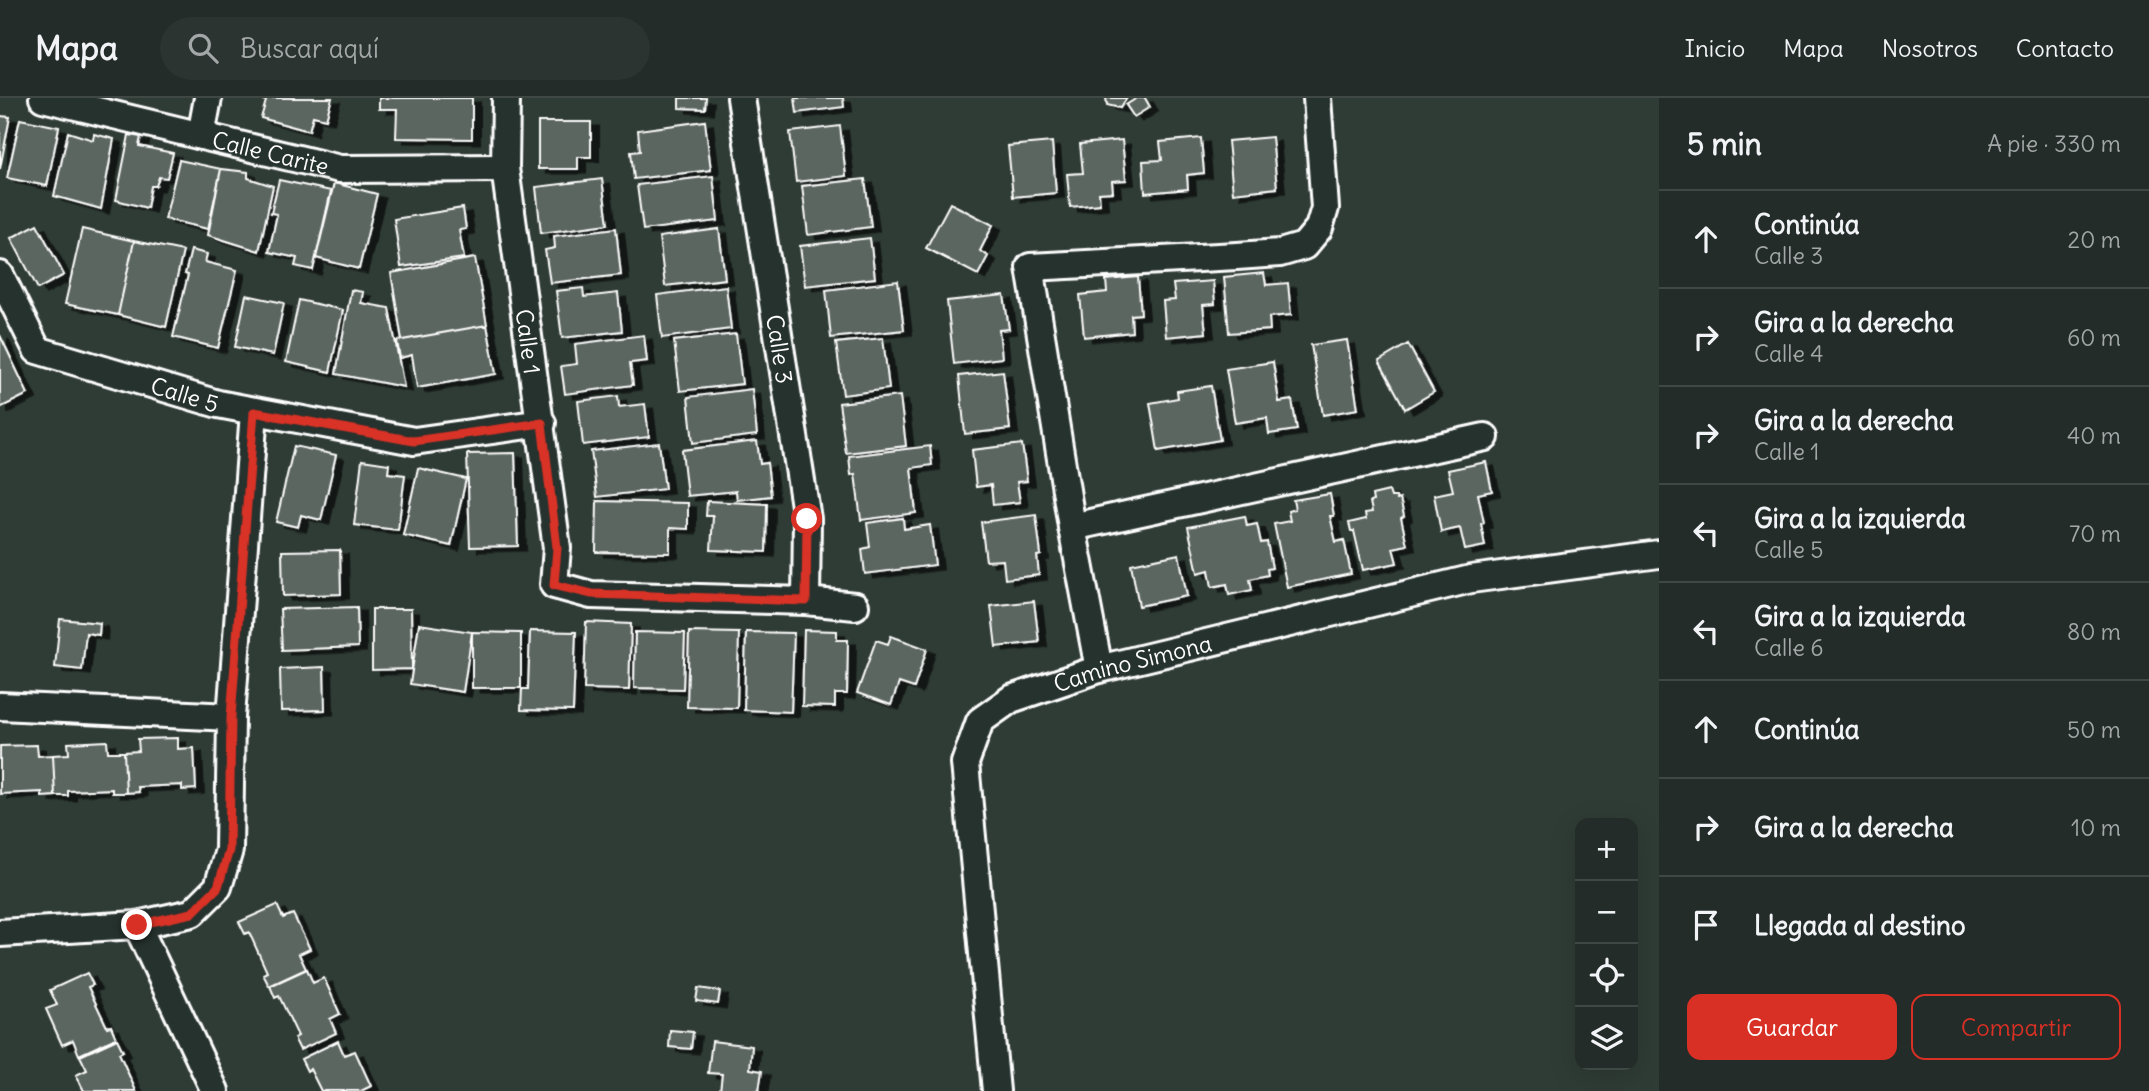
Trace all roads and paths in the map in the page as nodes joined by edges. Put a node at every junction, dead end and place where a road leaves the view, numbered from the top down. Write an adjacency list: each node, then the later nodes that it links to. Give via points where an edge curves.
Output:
1 (43, 98): 6 (street, Calle Carite)
2 (208, 98): 6 (street)
3 (506, 98): 7 (street, Calle 1)
4 (741, 98): 14 (street, Calle 3, via 807,519)
5 (1317, 98): 12 (street, via 1325,208 1320,228 1304,246 1280,253 1030,267)
6 (201, 136): 7 (street, Calle Carite, via 340,169)
7 (505, 168): 10 (street, Calle 1)
8 (0, 275): 9 (street, Calle 5, via 37,350)
9 (254, 412): 10 (street, Calle 5, via 414,441); 18 (street)
10 (542, 423): 14 (street, Calle 1, via 557,548 554,585 592,594)
11 (1485, 437): 12 (street)
12 (1072, 527): 16 (street)
13 (1659, 554): 16 (street, Camino Simona, via 1471,579)
14 (806, 601): 15 (street)
15 (855, 606)
16 (1099, 670): 22 (street, Camino Simona, via 1001,706 980,721 965,764)
17 (0, 706): 18 (street)
18 (231, 717): 19 (street, via 229,850 218,887 192,913)
19 (137, 925): 20 (street); 21 (street)
20 (0, 933)
21 (215, 1091)
22 (996, 1091)

